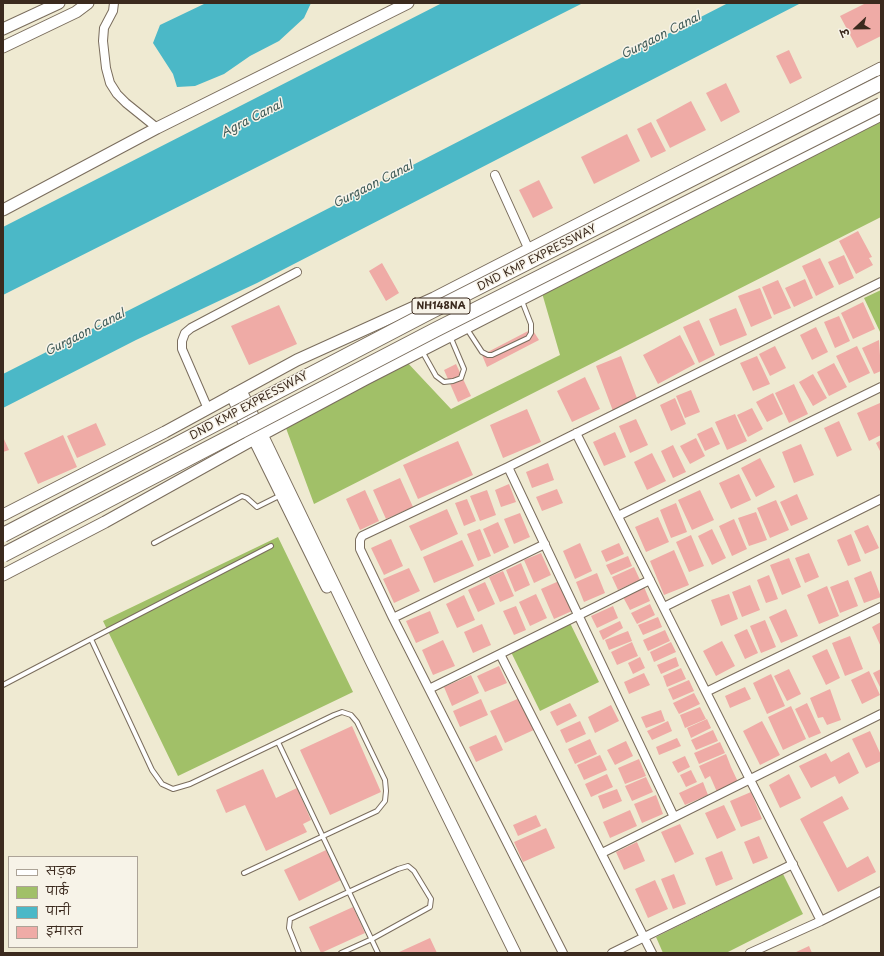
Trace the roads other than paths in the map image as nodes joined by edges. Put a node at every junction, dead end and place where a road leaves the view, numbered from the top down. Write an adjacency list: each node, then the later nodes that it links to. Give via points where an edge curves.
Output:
1 (58, 3): 5 (street)
2 (88, 3): 6 (street, via 76,12)
3 (114, 3): 11 (street, via 113,11 104,28 103,42 110,83 126,103)
4 (404, 4): 11 (street)
5 (3, 29)
6 (3, 47)
7 (881, 68): 14 (street)
8 (881, 82): 31 (highway, DND KMP EXPRESSWAY / NH148NA, bridge)
9 (881, 104): 35 (highway, DND KMP EXPRESSWAY / NH148NA, bridge, via 435,330)
10 (881, 115): 17 (street)
11 (157, 128): 13 (street)
12 (495, 175): 14 (street)
13 (3, 210)
14 (529, 250): 22 (street, via 434,298 297,360)
15 (297, 272): 23 (street, via 185,333 182,349)
16 (881, 282): 24 (street)
17 (521, 299): 18 (street); 18 (lane, via 530,324 528,338 488,355 482,352)
18 (466, 327): 19 (street)
19 (450, 336): 20 (street); 20 (lane, via 464,369 461,378 444,382 436,376)
20 (422, 350): 25 (street)
21 (881, 387): 30 (street)
22 (237, 393): 23 (street); 25 (street)
23 (208, 409): 29 (street)
24 (576, 433): 26 (street); 30 (street)
25 (258, 437): 27 (street); 36 (street, via 126,511); 64 (street)
26 (508, 467): 33 (street); 41 (street, via 362,536 360,549)
27 (282, 495): 32 (lane, via 257,507 242,496); 63 (street)
28 (881, 500): 38 (street)
29 (3, 515)
30 (618, 516): 37 (street)
31 (3, 534)
32 (154, 543)
33 (545, 544): 40 (street); 41 (street)
34 (271, 546): 42 (lane)
35 (3, 555)
36 (3, 575)
37 (650, 580): 38 (street); 40 (street)
38 (664, 607): 46 (street)
39 (881, 607): 46 (street)
40 (579, 616): 43 (street); 50 (street)
41 (393, 618): 45 (street)
42 (91, 640): 44 (lane); 48 (lane, via 152,770 162,784 173,789 190,784)
43 (500, 654): 45 (street); 52 (street)
44 (3, 685)
45 (429, 689): 65 (street)
46 (706, 692): 49 (street)
47 (881, 714): 49 (street)
48 (278, 742): 51 (lane); 51 (lane, via 342,712 357,722 384,780 385,801 377,811)
49 (750, 779): 50 (street); 53 (street)
50 (674, 817): 52 (street)
51 (324, 836): 54 (lane); 56 (lane)
52 (602, 853): 58 (street)
53 (793, 864): 57 (street); 58 (street)
54 (244, 874)
55 (881, 891): 57 (street)
56 (350, 892): 59 (lane); 59 (lane, via 408,866 421,879 431,899 430,907); 60 (lane, via 290,919 289,928)
57 (821, 921): 68 (street)
58 (644, 936): 66 (street); 67 (street)
59 (372, 939): 61 (lane); 62 (lane)
60 (299, 953)
61 (341, 953)
62 (378, 953)
63 (507, 953)
64 (515, 953)
65 (563, 953)
66 (612, 953)
67 (652, 953)
68 (750, 953)

